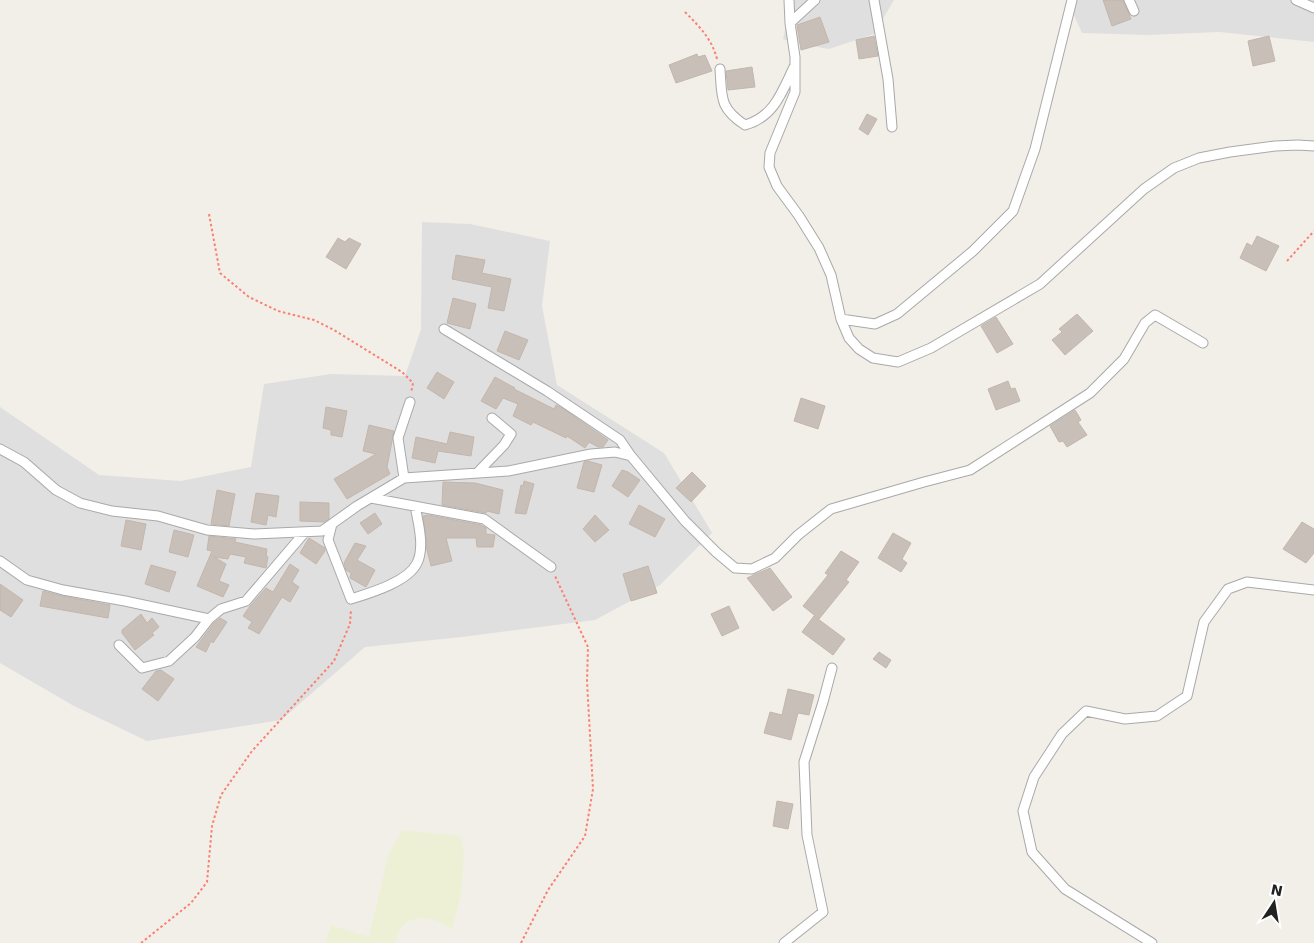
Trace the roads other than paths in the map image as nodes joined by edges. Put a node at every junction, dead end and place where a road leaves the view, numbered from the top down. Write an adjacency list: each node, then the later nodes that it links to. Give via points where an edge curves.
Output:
1 (789, 0): 9 (street)
2 (815, 0): 9 (street)
3 (874, 0): 12 (street, via 888,79)
4 (1072, 0): 14 (street, via 1035,149 1014,211 973,251 898,314 875,324)
5 (1129, 0): 8 (street)
6 (1296, 0): 7 (street)
7 (1314, 8)
8 (1134, 11)
9 (790, 23): 10 (street)
10 (795, 65): 11 (street, via 772,110 757,122 745,124 734,117 723,103); 14 (street, via 795,92 770,153 769,167 777,186 819,248 831,275)
11 (720, 69)
12 (892, 127)
13 (1314, 146): 14 (street, via 1275,146 1230,152 1199,158 1174,168 1144,189 1040,284 931,348 898,362 873,358 859,349 849,338)
14 (841, 319)
15 (444, 329): 20 (street, via 595,422 620,440)
16 (1203, 343): 20 (street, via 1155,315 1145,323 1124,359 1090,393 970,470 831,509 775,558 752,569 735,568 716,552 685,521)
17 (410, 402): 22 (street, via 398,438)
18 (492, 418): 21 (street, via 511,434)
19 (0, 449): 26 (street, via 24,462 56,490 80,503 112,511 158,516 207,530 254,534)
20 (631, 456): 21 (street, via 615,452 590,454 508,471)
21 (477, 473): 22 (street)
22 (404, 478): 23 (street)
23 (371, 498): 24 (street); 25 (street)
24 (415, 506): 25 (street, via 421,550 412,571 381,590 351,599 328,540); 28 (street, via 484,519)
25 (332, 524): 26 (street, via 322,531)
26 (305, 532): 30 (street, via 246,601 221,608)
27 (0, 560): 30 (street, via 27,580)
28 (551, 567)
29 (1314, 590): 34 (street, via 1247,582 1228,589 1204,622 1187,696 1158,716 1125,719 1086,711 1062,734 1034,778 1023,811 1032,852 1065,889)
30 (209, 619): 31 (street, via 169,661 142,668)
31 (119, 646)
32 (832, 668): 33 (street, via 804,762 807,835 823,912)
33 (784, 943)
34 (1152, 943)

